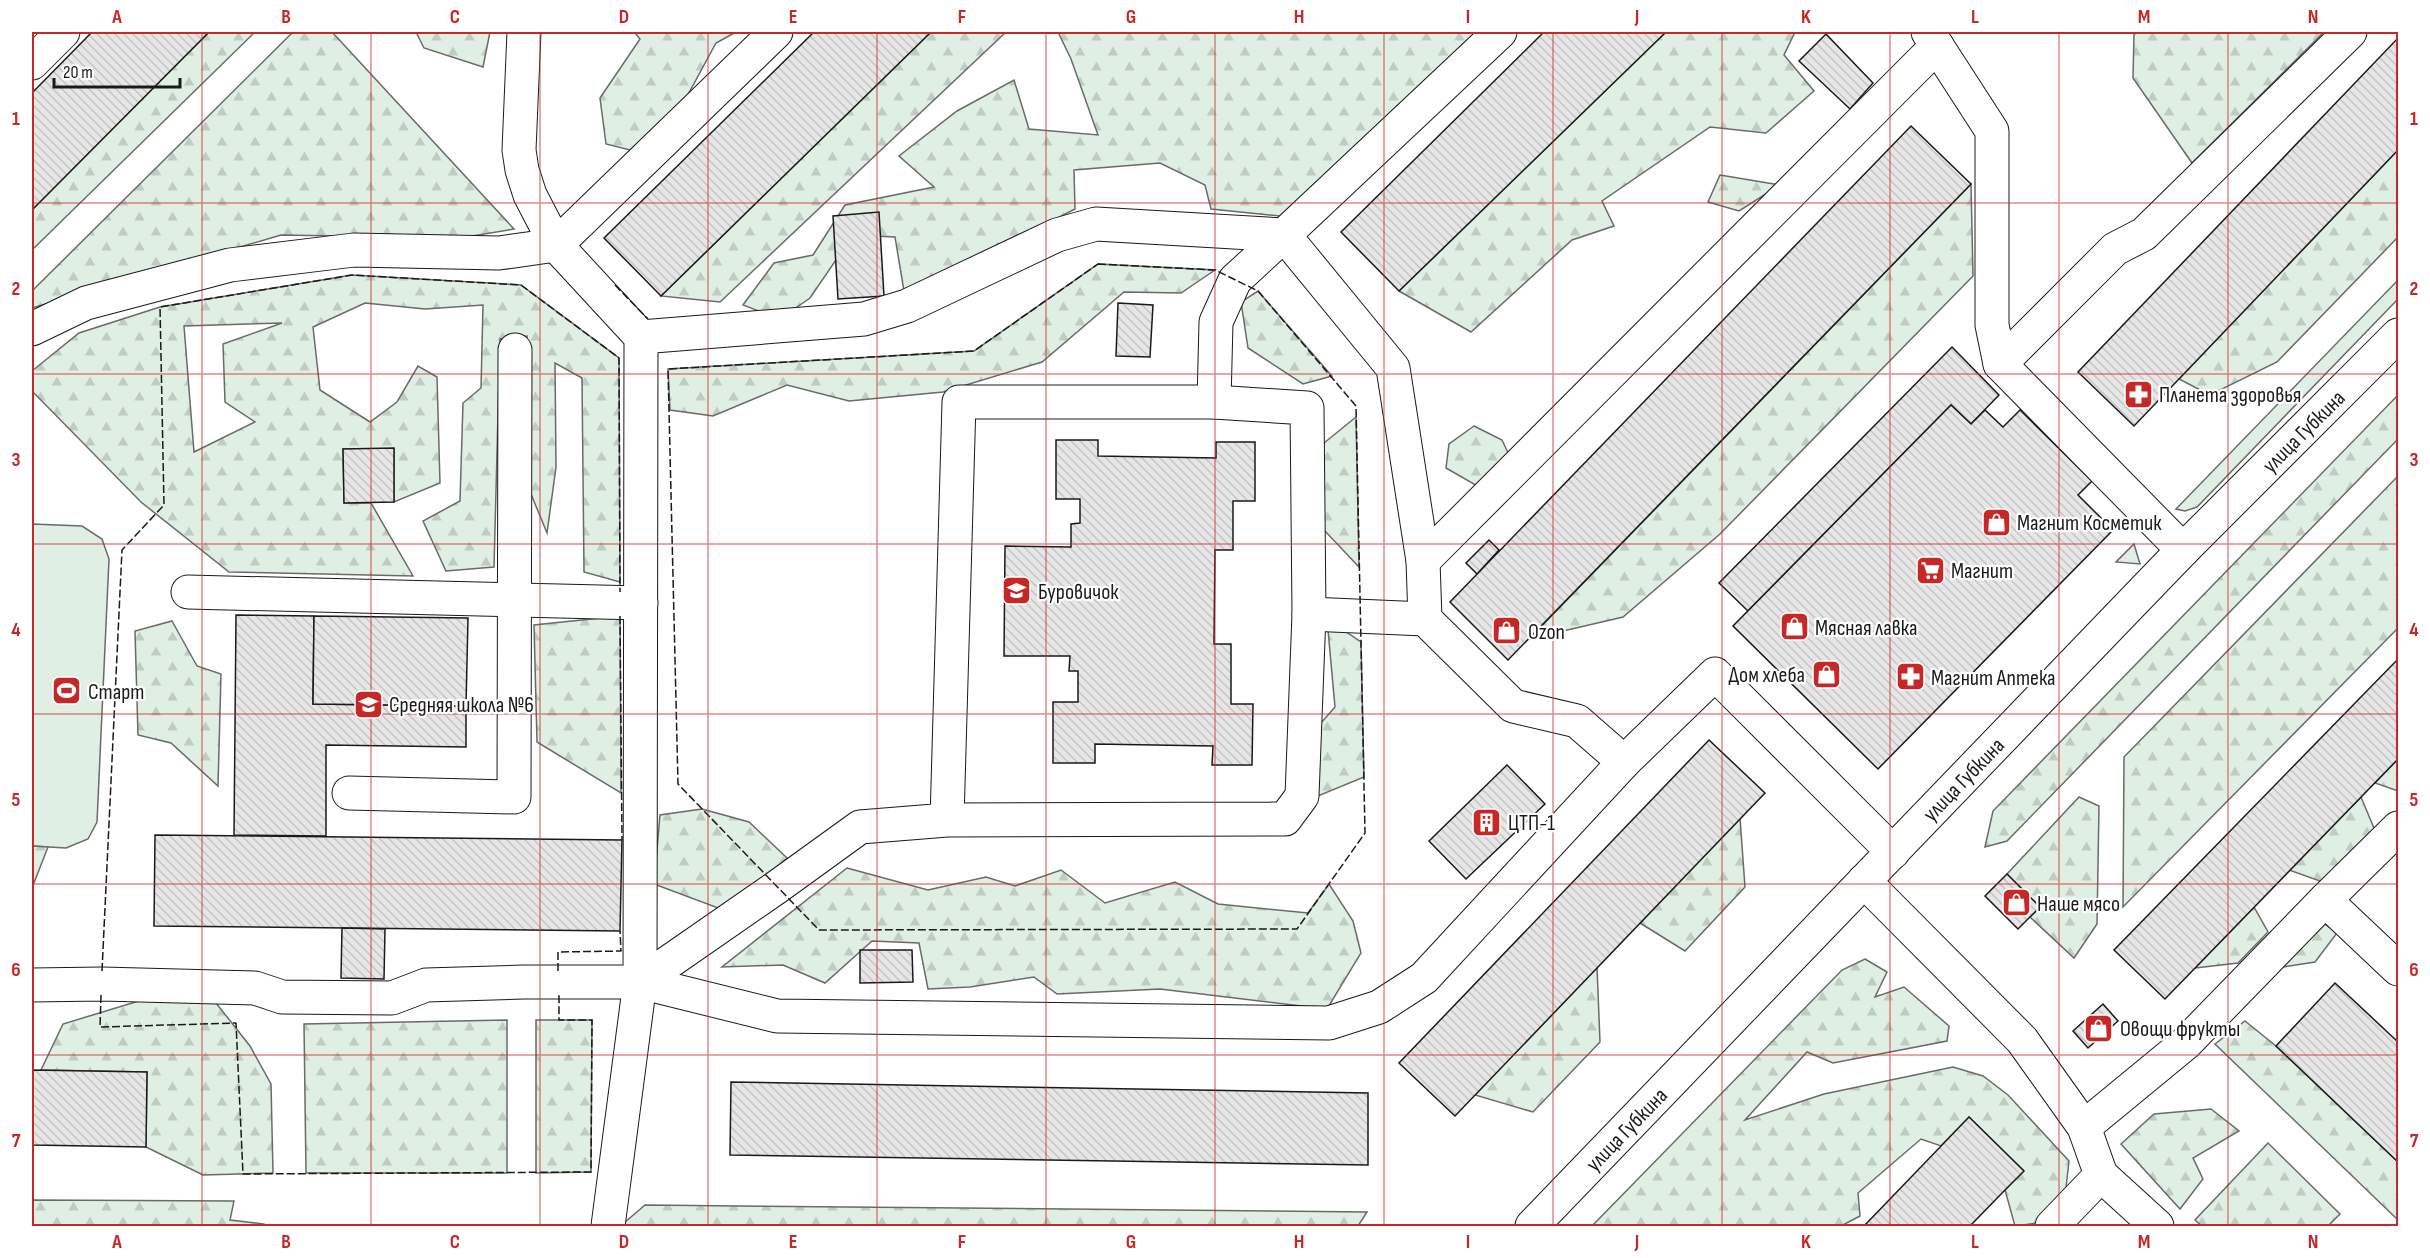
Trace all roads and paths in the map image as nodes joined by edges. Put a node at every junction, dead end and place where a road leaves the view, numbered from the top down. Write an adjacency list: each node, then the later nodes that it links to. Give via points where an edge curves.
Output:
1 (63, 32): 7 (main road)
2 (524, 32): 9 (main road, via 519,150 522,170 530,195)
3 (776, 32): 9 (main road)
4 (1500, 32): 8 (main road)
5 (2350, 32): 14 (main road, via 2144,234 2115,249)
6 (1933, 39): 14 (main road, via 1992,131 1992,325); 17 (main road)
7 (32, 63)
8 (1284, 235): 12 (main road, via 1096,224 1057,235 907,306 864,319); 15 (main road, via 1235,280 1215,322); 17 (main road, via 1393,368)
9 (556, 245): 10 (main road, via 499,253 354,250 230,265 86,303); 12 (main road)
10 (32, 330)
11 (2398, 335): 16 (main road, улица Губкина)
12 (640, 337): 20 (main road)
13 (515, 350): 19 (main road)
14 (2000, 364): 16 (main road)
15 (1214, 402): 21 (main road, via 1308,408); 25 (main road, via 959,402)
16 (2183, 550): 27 (main road, улица Губкина)
17 (1423, 561): 22 (main road)
18 (188, 592): 19 (main road)
19 (514, 600): 20 (main road); 24 (main road, via 513,797)
20 (641, 603): 31 (main road)
21 (1309, 614): 22 (main road); 25 (main road, via 1302,796 1285,819)
22 (1425, 619): 23 (main road, via 1513,706 1577,721)
23 (1624, 762): 27 (main road, via 1714,674); 31 (main road, via 1424,978 1379,1007 1329,1023 777,1016)
24 (349, 793)
25 (947, 820): 31 (main road, via 860,827)
26 (2398, 828): 29 (main road)
27 (1893, 852): 28 (main road, улица Губкина)
28 (1864, 881): 33 (main road, via 2022,1040); 36 (main road, улица Губкина)
29 (2325, 900): 30 (main road); 33 (main road, via 2186,1042)
30 (2398, 969)
31 (640, 982): 32 (main road, via 426,985 392,998 282,997 255,988); 35 (main road)
32 (32, 985)
33 (2084, 1127): 34 (main road)
34 (2101, 1175): 37 (main road); 38 (main road)
35 (608, 1227)
36 (1532, 1227)
37 (2052, 1227)
38 (2157, 1227)

